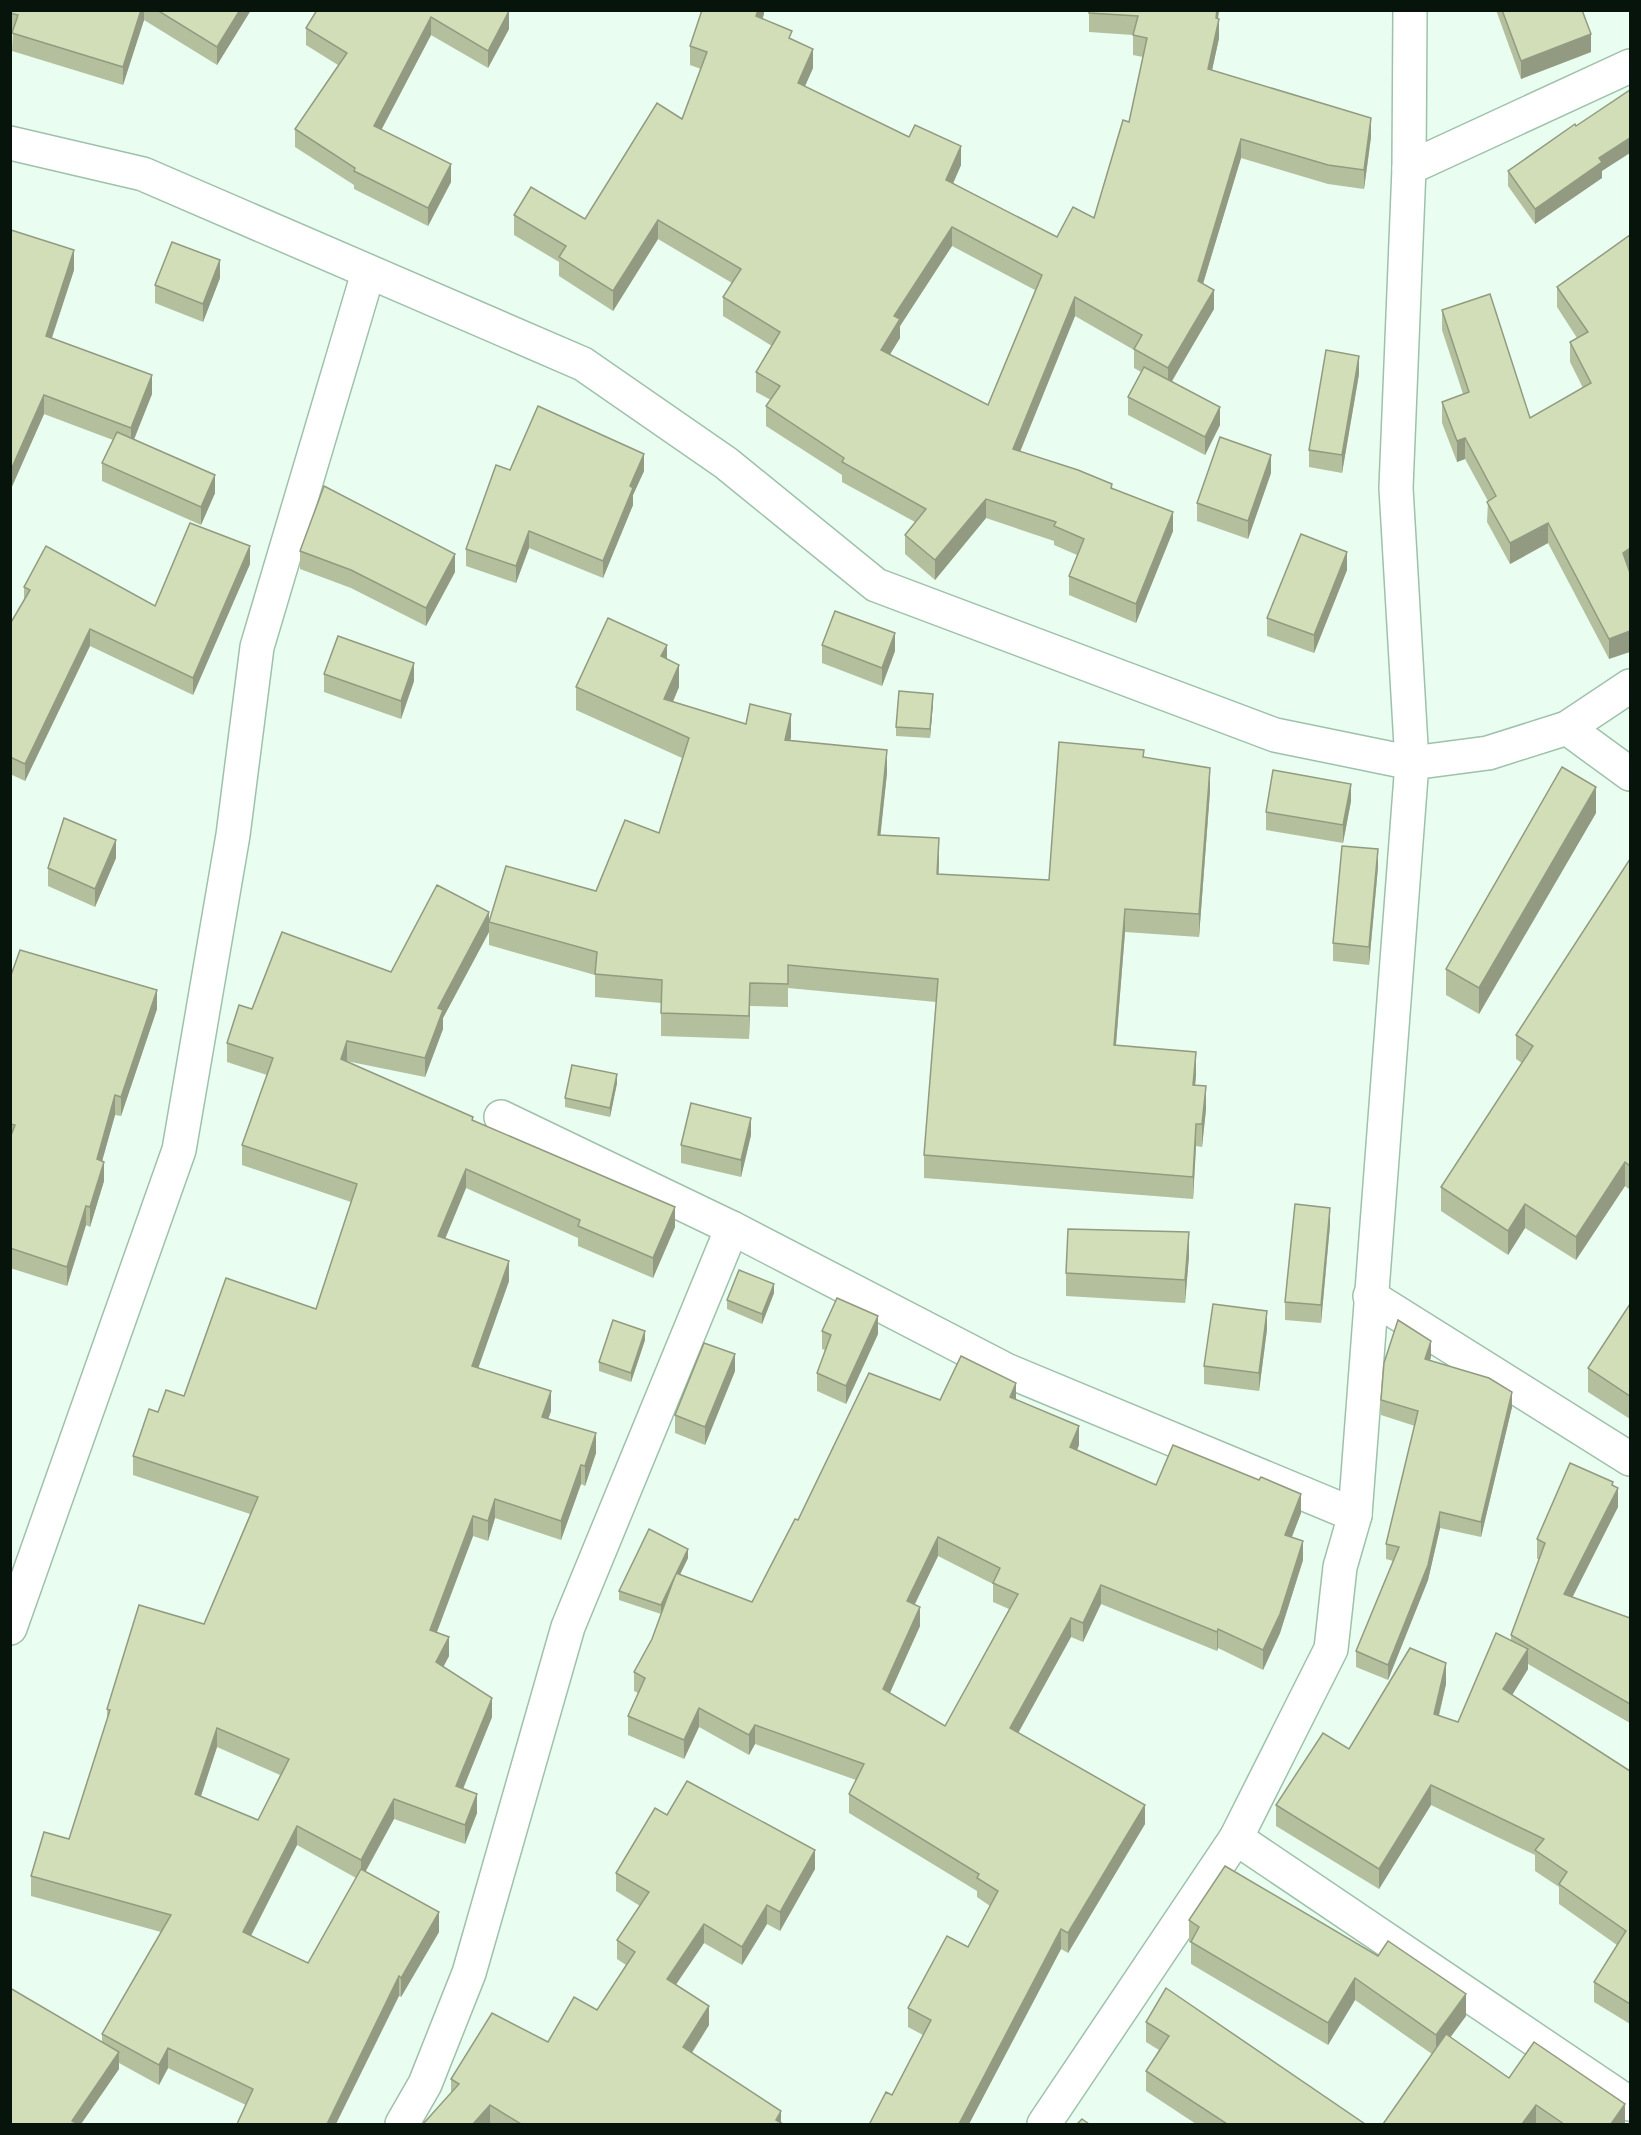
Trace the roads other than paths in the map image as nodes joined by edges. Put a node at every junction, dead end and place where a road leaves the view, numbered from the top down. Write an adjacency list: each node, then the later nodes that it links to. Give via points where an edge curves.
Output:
1 (1410, 10): 4 (street)
2 (1630, 66): 4 (street)
3 (10, 143): 5 (street, via 143,174)
4 (1409, 168): 8 (street, via 1396,488)
5 (368, 273): 8 (street, via 583,364 726,463 876,585 1275,735); 15 (street, via 257,647 233,835 179,1150)
6 (1630, 686): 7 (street)
7 (1567, 728): 8 (street, via 1488,753); 9 (street)
8 (1412, 763): 12 (street)
9 (1630, 774)
10 (501, 1117): 11 (street)
11 (732, 1228): 14 (street, via 1006,1370); 18 (street, via 567,1627 469,1974 425,2084)
12 (1370, 1296): 13 (street); 14 (street)
13 (1630, 1460)
14 (1355, 1515): 16 (street, via 1340,1567 1331,1649)
15 (10, 1628)
16 (1236, 1838): 17 (street); 19 (street)
17 (1630, 2104)
18 (402, 2124)
19 (1044, 2124)

